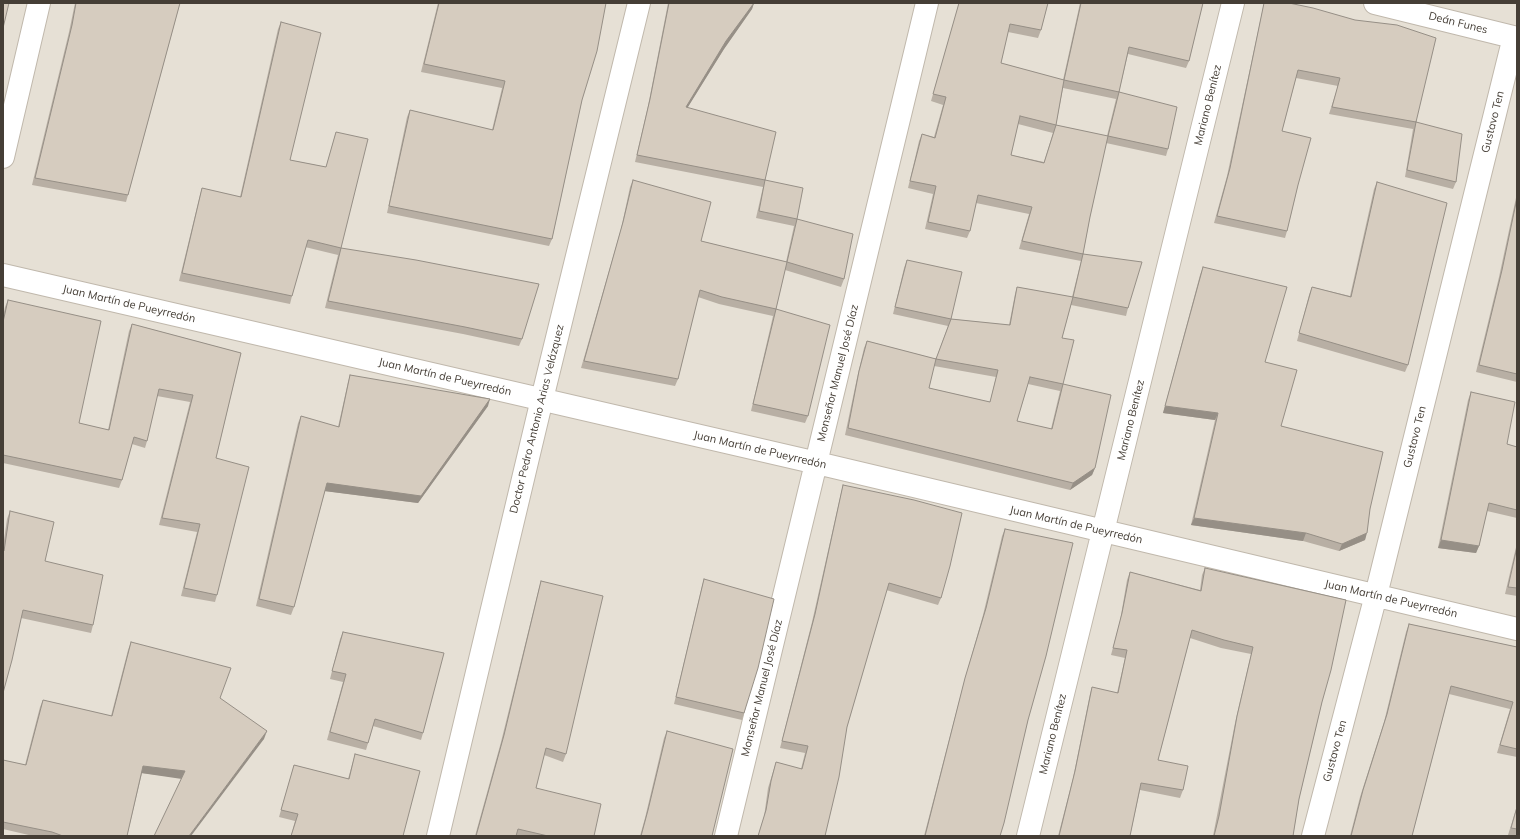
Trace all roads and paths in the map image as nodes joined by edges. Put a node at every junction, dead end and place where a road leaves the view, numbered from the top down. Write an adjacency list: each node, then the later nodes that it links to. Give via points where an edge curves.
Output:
1 (39, 3): 7 (street)
2 (639, 3): 9 (street, Doctor Pedro Antonio Arias Velázquez)
3 (927, 3): 10 (street, Monseñor Manuel José Díaz)
4 (1233, 3): 11 (street, Mariano Benítez)
5 (1375, 3): 6 (street, Deán Funes)
6 (1516, 38): 12 (street, Gustavo Ten)
7 (3, 157)
8 (3, 275): 9 (street, Juan Martín de Pueyrredón)
9 (542, 399): 10 (street, Juan Martín de Pueyrredón); 14 (street, Doctor Pedro Antonio Arias Velázquez)
10 (817, 463): 11 (street, Juan Martín de Pueyrredón); 15 (street, Monseñor Manuel José Díaz)
11 (1104, 532): 12 (street, Juan Martín de Pueyrredón); 16 (street, Mariano Benítez)
12 (1376, 595): 13 (street, Juan Martín de Pueyrredón); 17 (street, Gustavo Ten)
13 (1517, 629)
14 (438, 836)
15 (726, 836)
16 (1028, 836)
17 (1313, 836)

